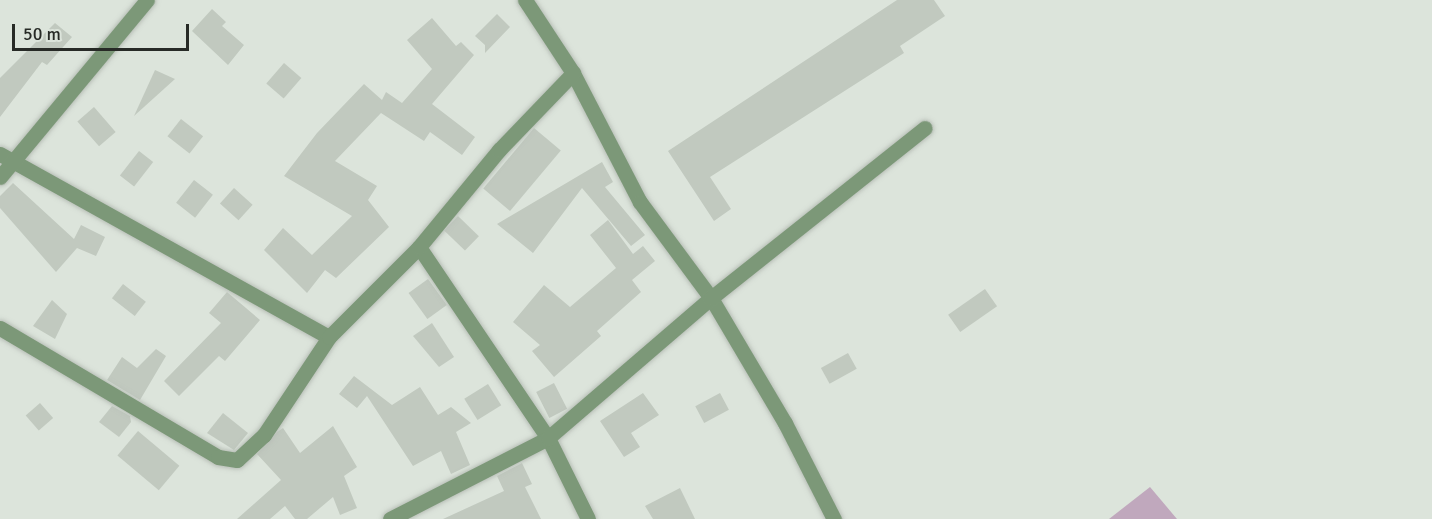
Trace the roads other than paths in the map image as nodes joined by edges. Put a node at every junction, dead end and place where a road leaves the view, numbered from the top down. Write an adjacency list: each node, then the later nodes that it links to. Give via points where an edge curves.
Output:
1 (147, 0): 6 (street)
2 (525, 0): 3 (street)
3 (573, 73): 8 (street, via 499,150); 9 (street, via 640,201)
4 (925, 128): 9 (street)
5 (0, 154): 6 (street)
6 (14, 162): 7 (street); 11 (street)
7 (0, 177)
8 (419, 247): 11 (street); 12 (street)
9 (711, 298): 12 (street); 15 (street, via 785,423)
10 (0, 328): 11 (street, via 218,457 237,460 264,435)
11 (329, 337)
12 (548, 438): 13 (street); 14 (street)
13 (390, 519)
14 (588, 519)
15 (834, 519)

